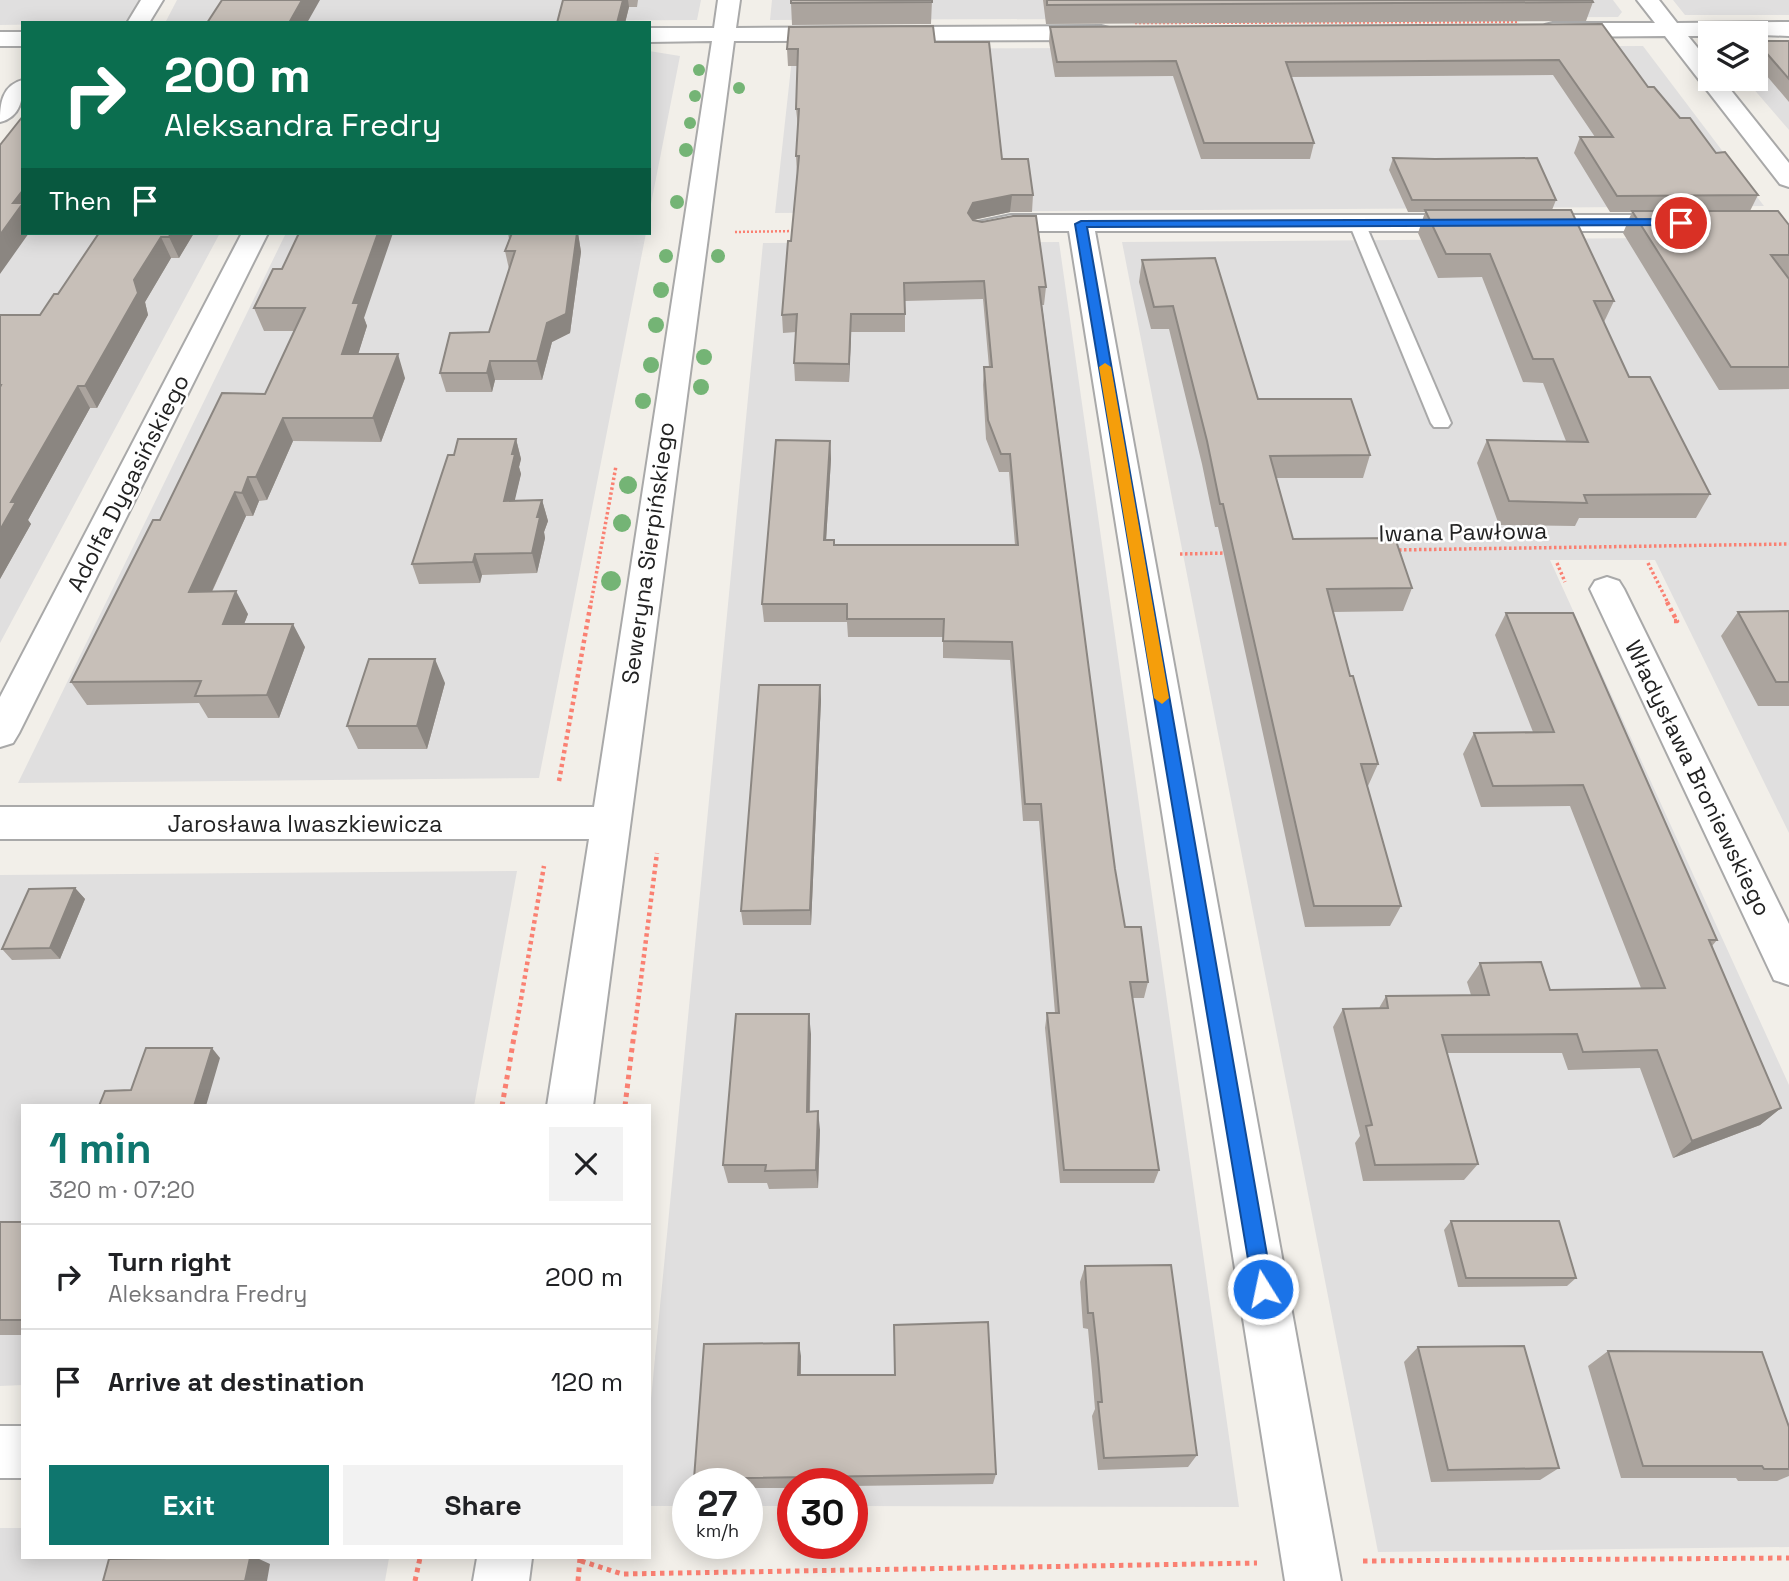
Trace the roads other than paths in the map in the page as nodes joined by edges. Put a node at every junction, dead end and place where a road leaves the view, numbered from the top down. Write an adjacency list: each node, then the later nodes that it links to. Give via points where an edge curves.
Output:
1 (152, 0): 4 (street)
2 (729, 0): 10 (street, Seweryna Sierpińskiego)
3 (1648, 0): 7 (street)
4 (139, 21)
5 (1527, 26): 7 (street)
6 (1128, 28): 10 (street)
7 (1670, 29): 8 (street); 15 (street)
8 (1789, 29)
9 (651, 35): 10 (street)
10 (724, 35): 25 (street, Seweryna Sierpińskiego)
11 (0, 39): 12 (street)
12 (21, 39)
13 (21, 89): 14 (street)
14 (0, 115)
15 (1789, 179)
16 (1706, 222): 17 (street)
17 (1357, 223): 18 (street); 21 (lane)
18 (1081, 224): 19 (street, via 1012,223); 31 (street)
19 (982, 229)
20 (254, 235): 23 (street, Adolfa Dygasińskiego)
21 (1441, 423)
22 (1607, 589): 26 (street, Władysława Broniewskiego)
23 (0, 733)
24 (0, 823): 25 (street, Jarosława Iwaszkiewicza)
25 (609, 823): 27 (street, Seweryna Sierpińskiego)
26 (1789, 967)
27 (570, 1104)
28 (0, 1452): 29 (street)
29 (21, 1452)
30 (505, 1559): 32 (street)
31 (1311, 1571)
32 (501, 1581)

